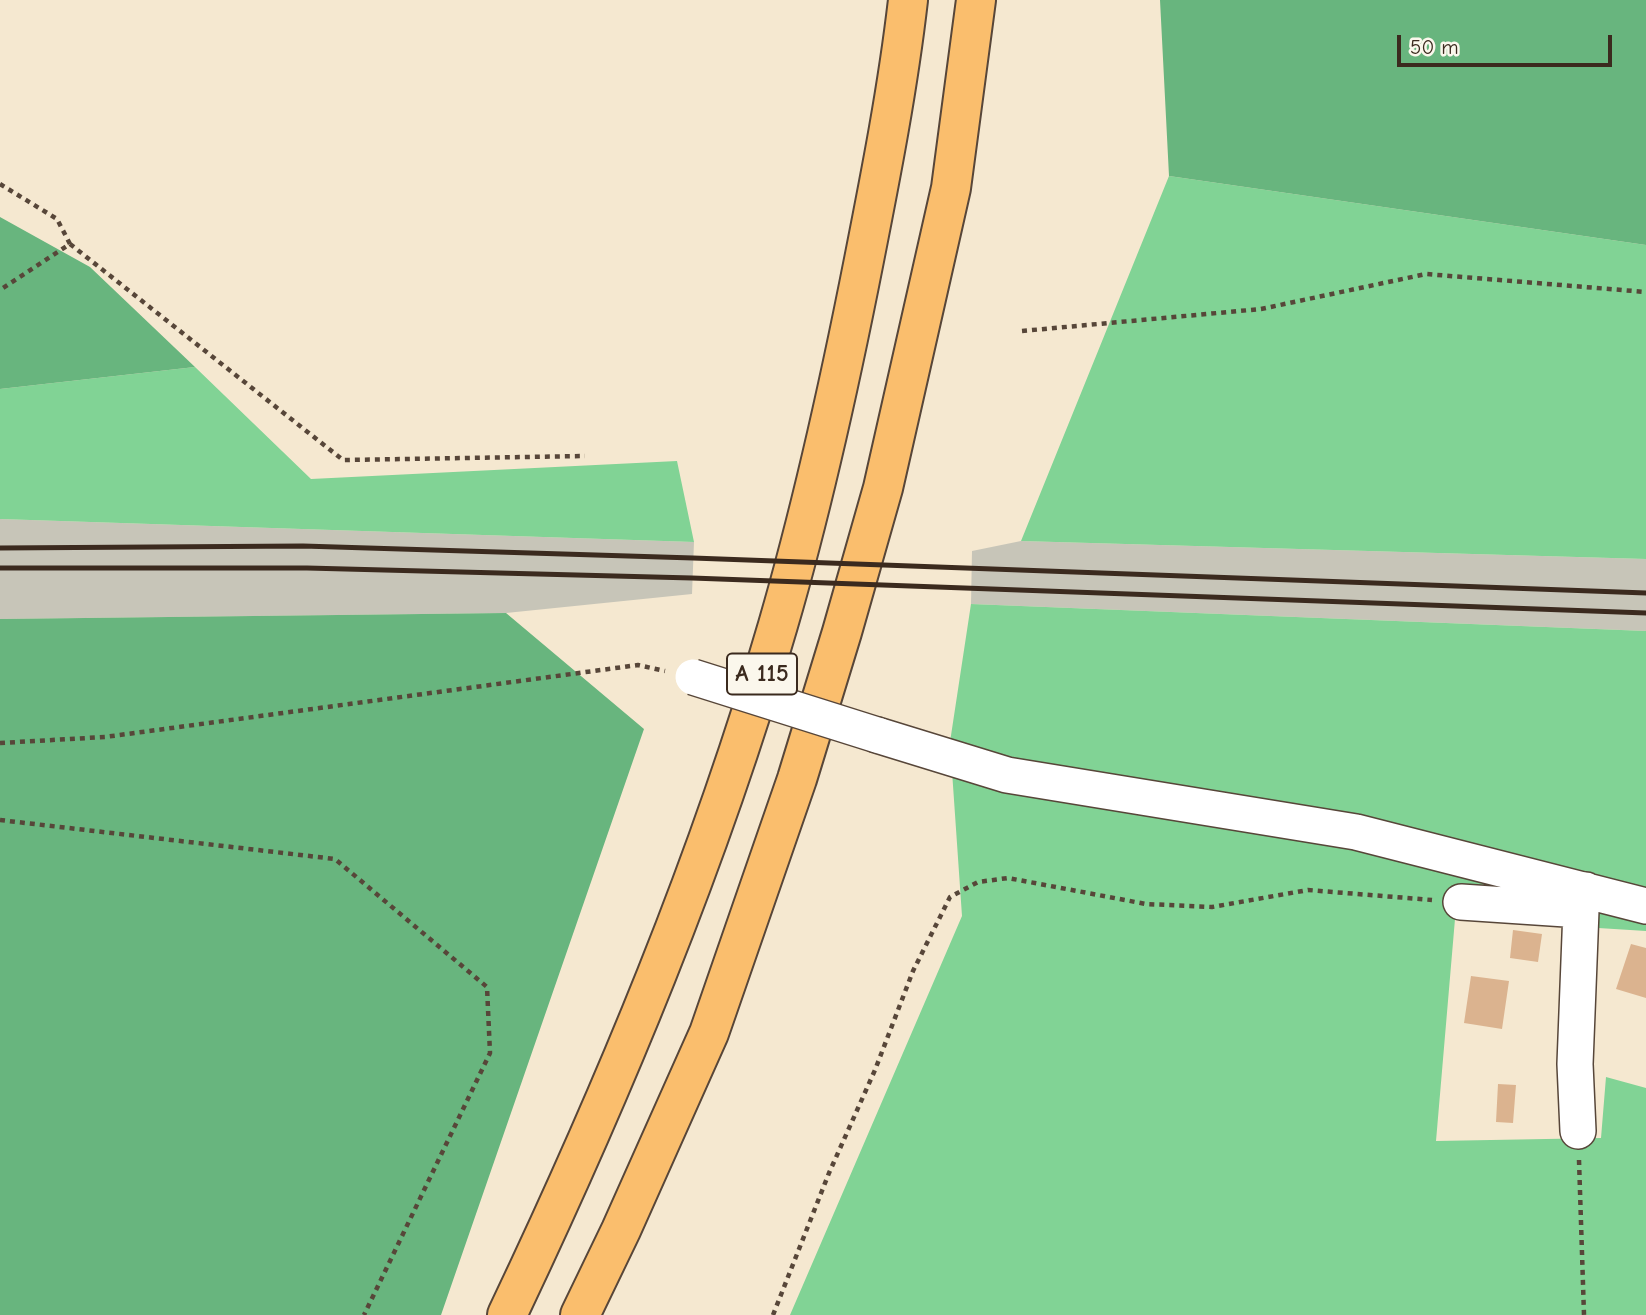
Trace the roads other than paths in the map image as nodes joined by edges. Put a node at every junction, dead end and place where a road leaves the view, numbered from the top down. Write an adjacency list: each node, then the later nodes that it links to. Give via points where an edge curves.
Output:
1 (908, 0): 8 (highway, A 115, via 881,175 852,320 778,624 681,912 607,1095)
2 (976, 0): 9 (highway, A 115, via 951,188 883,488 842,632 797,779 709,1033)
3 (693, 677): 4 (street, bridge, via 1007,775 1356,832)
4 (1583, 900): 5 (street); 6 (street); 7 (street, via 1575,1064)
5 (1461, 902)
6 (1646, 906)
7 (1578, 1131)
8 (507, 1315)
9 (580, 1315)

